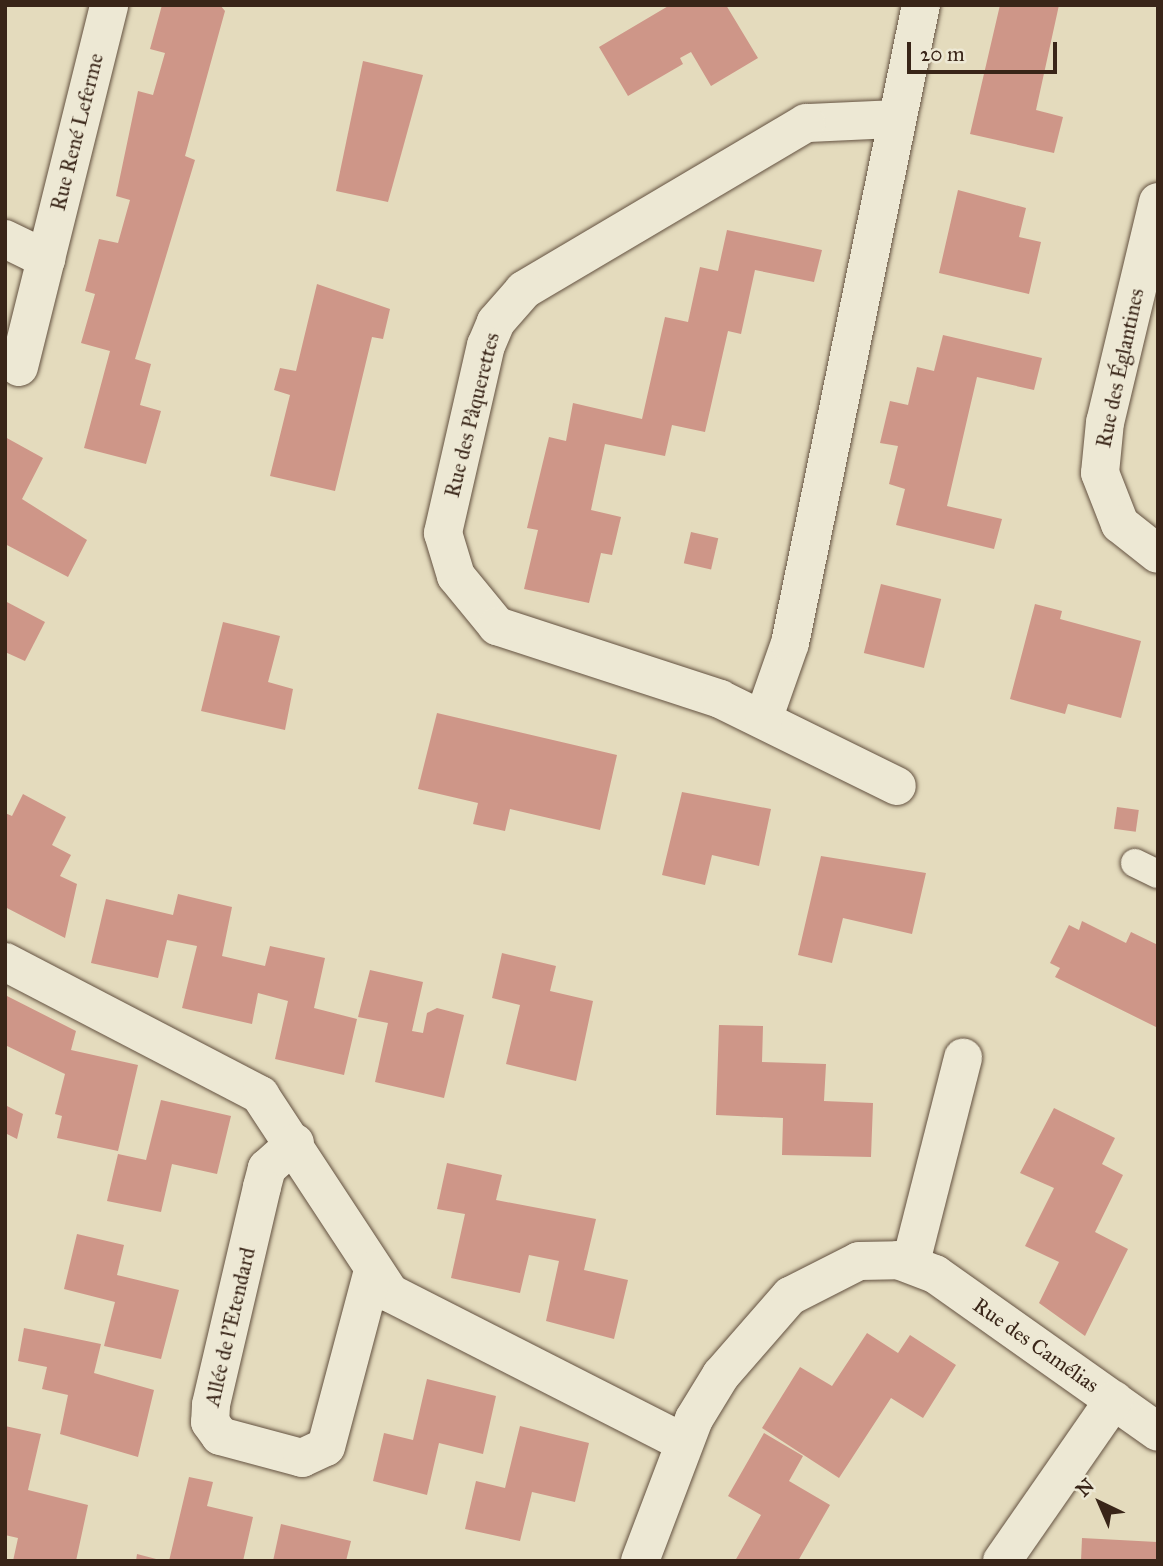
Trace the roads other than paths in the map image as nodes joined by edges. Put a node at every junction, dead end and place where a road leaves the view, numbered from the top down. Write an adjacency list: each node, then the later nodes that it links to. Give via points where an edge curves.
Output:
1 (109, 5): 6 (street, Rue René Leferme)
2 (921, 5): 3 (street)
3 (895, 119): 9 (street, via 790,643); 9 (street, Rue des Pâquerettes, via 806,123 524,289 496,322 486,345 446,518 448,561 474,604 497,626)
4 (1158, 202): 8 (street, Rue des Églantines, via 1105,422 1100,473 1120,524)
5 (5, 239): 6 (street)
6 (46, 259): 7 (street, Rue René Leferme)
7 (19, 367)
8 (1158, 554)
9 (764, 717): 10 (street, Rue des Pâquerettes)
10 (897, 786)
11 (5, 962): 13 (street, via 243,1083 271,1106)
12 (963, 1058): 14 (street)
13 (295, 1143): 15 (street); 15 (street, Allée de l'Etendard, via 276,1158 265,1178 211,1405 211,1422 220,1436 302,1458 326,1447)
14 (911, 1262): 16 (street, Rue des Camélias); 18 (street, via 859,1261 790,1296 721,1375)
15 (373, 1270): 18 (street, via 402,1301)
16 (1114, 1400): 17 (street, Rue des Camélias); 20 (street)
17 (1158, 1432)
18 (684, 1443): 19 (street)
19 (640, 1561)
20 (1002, 1561)

